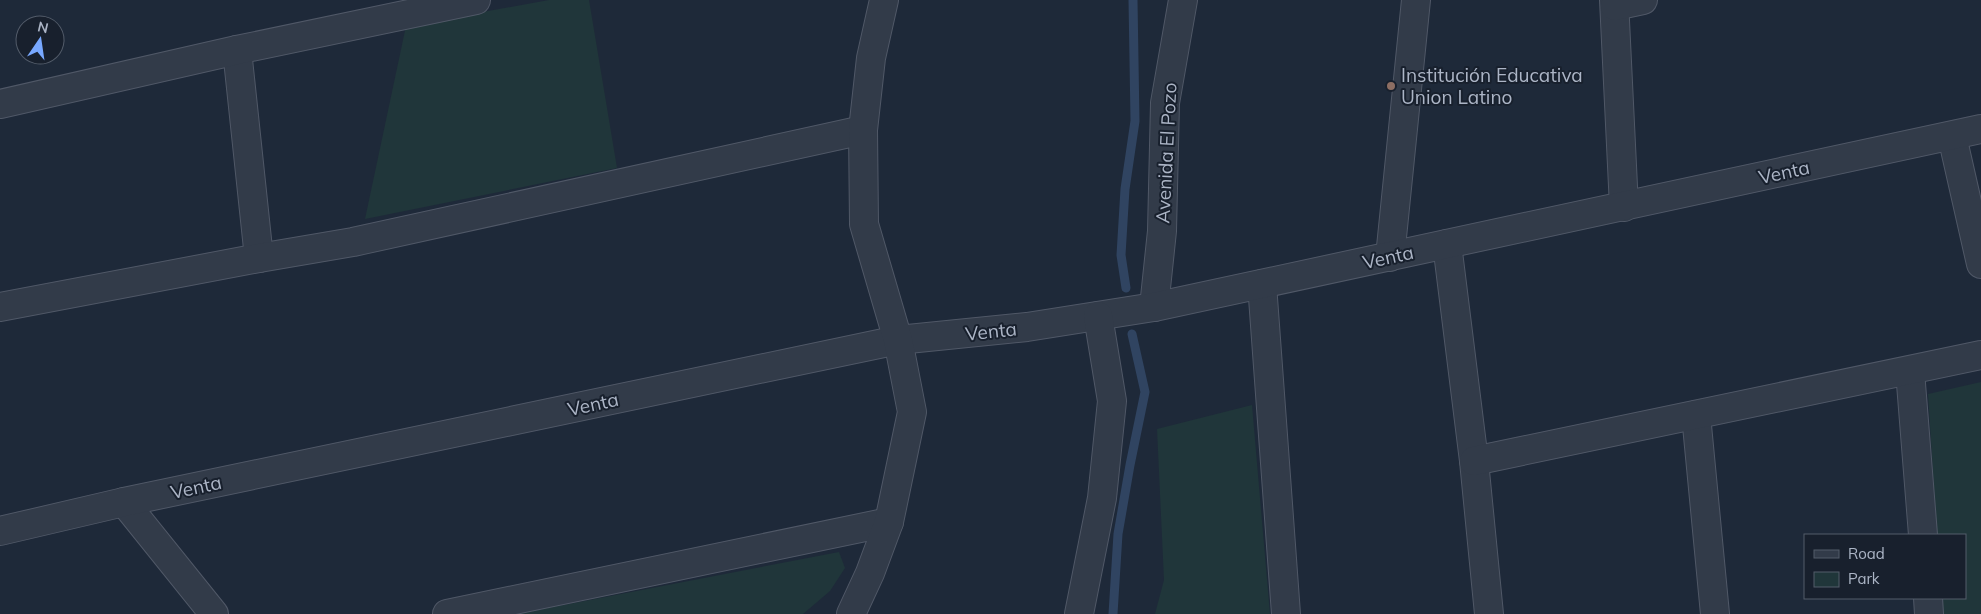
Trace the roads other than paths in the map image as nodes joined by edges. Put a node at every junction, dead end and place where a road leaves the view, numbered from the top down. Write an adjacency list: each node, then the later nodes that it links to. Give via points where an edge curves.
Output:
1 (476, 0): 7 (street)
2 (884, 0): 10 (street, via 871,58)
3 (1183, 0): 19 (street, Avenida El Pozo, via 1165,103 1162,231)
4 (1416, 0): 14 (street)
5 (1643, 0): 6 (street)
6 (1614, 3): 12 (street)
7 (237, 50): 8 (street); 15 (street)
8 (0, 104)
9 (1981, 129): 11 (street, Venta)
10 (862, 130): 15 (street, via 362,240); 21 (street, via 864,224)
11 (1952, 136): 12 (street, Venta); 16 (street)
12 (1624, 207): 13 (street, Venta)
13 (1447, 244): 14 (street, Venta); 25 (street)
14 (1390, 256): 17 (street, Venta)
15 (259, 258): 18 (street)
16 (1981, 264)
17 (1262, 284): 19 (street, Venta); 35 (street)
18 (0, 307)
19 (1154, 307): 20 (street, Venta)
20 (1098, 316): 21 (street, Venta); 34 (street, via 1112,401 1102,498)
21 (898, 340): 26 (street, Venta); 27 (street, via 912,412)
22 (1981, 355): 23 (street)
23 (1910, 371): 24 (street); 29 (street)
24 (1696, 415): 25 (street); 37 (street)
25 (1474, 462): 36 (street)
26 (124, 502): 28 (street, Venta); 31 (street)
27 (889, 522): 32 (street); 33 (street)
28 (0, 531)
29 (1923, 534)
30 (1928, 599): 38 (street)
31 (214, 614)
32 (447, 614)
33 (851, 614)
34 (1079, 614)
35 (1286, 614)
36 (1490, 614)
37 (1715, 614)
38 (1929, 614)

